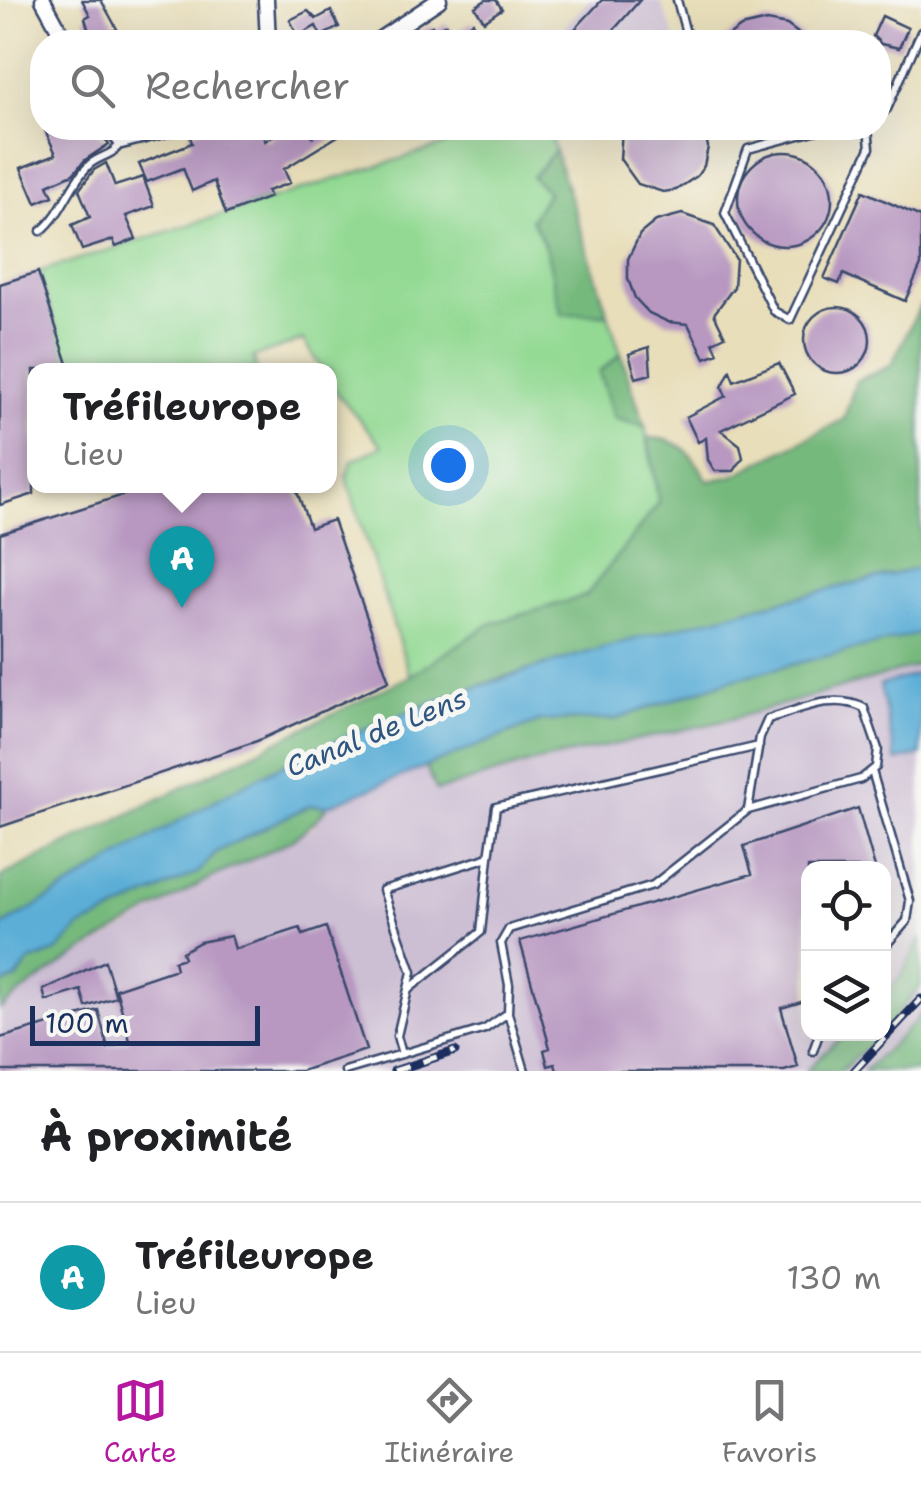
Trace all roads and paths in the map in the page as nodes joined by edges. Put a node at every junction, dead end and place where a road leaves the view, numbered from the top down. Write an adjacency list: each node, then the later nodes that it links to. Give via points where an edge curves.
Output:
1 (44, 0): 5 (street)
2 (266, 0): 6 (street)
3 (439, 0): 7 (street)
4 (677, 0): 8 (lane)
5 (60, 30)
6 (267, 30)
7 (394, 30)
8 (685, 30)
9 (921, 32): 10 (lane)
10 (891, 99)
11 (122, 140): 14 (lane, via 85,170)
12 (783, 140): 13 (lane, via 748,150 725,213 774,310 790,320)
13 (869, 140)
14 (40, 231)
15 (759, 746): 16 (lane, via 768,719 850,700 864,708 878,749); 17 (lane); 18 (lane, via 496,807)
16 (872, 771): 17 (lane); 19 (lane, via 910,901 907,921)
17 (748, 810): 21 (lane, via 653,885 509,929 501,943)
18 (489, 857): 20 (lane, via 481,932); 20 (lane, via 383,890 412,972)
19 (891, 939)
20 (410, 989): 24 (lane, via 397,1036)
21 (508, 1013): 24 (lane, via 485,1029); 26 (lane)
22 (816, 1041): 23 (lane)
23 (812, 1051)
24 (402, 1054): 25 (lane)
25 (345, 1071)
26 (525, 1071)

